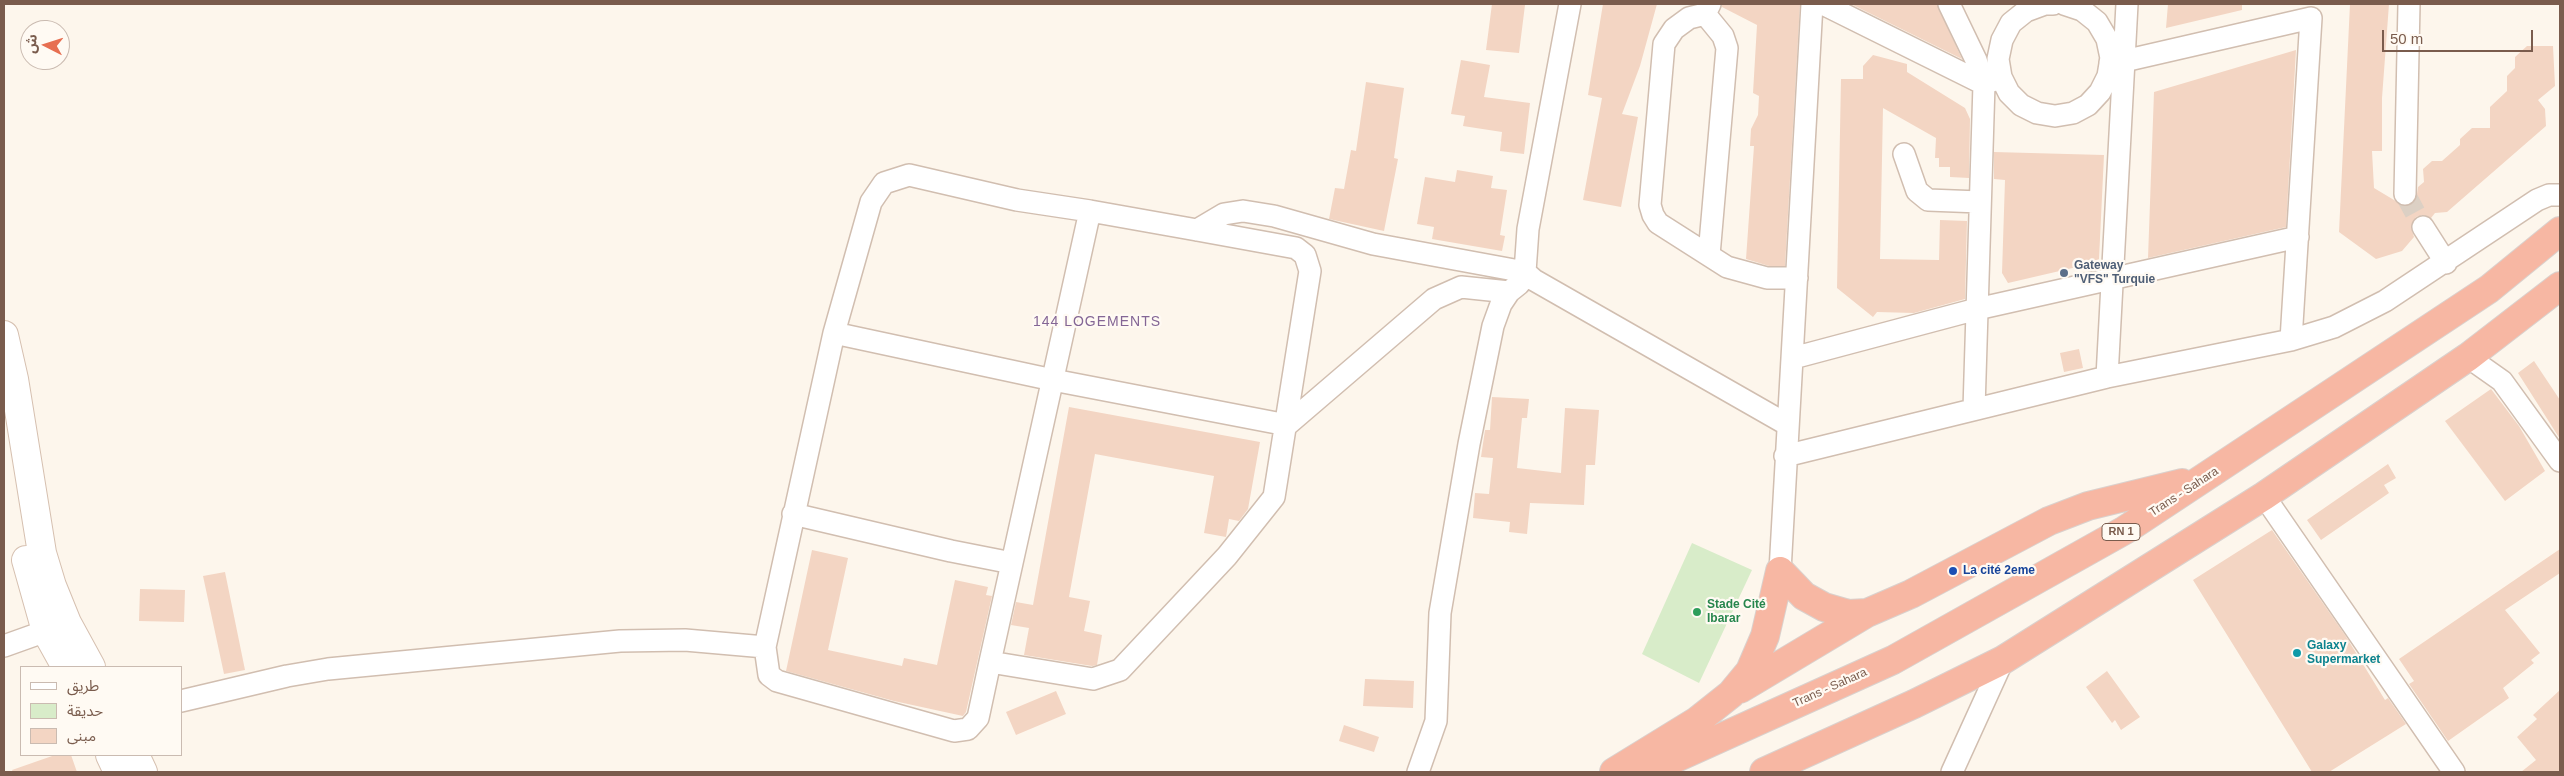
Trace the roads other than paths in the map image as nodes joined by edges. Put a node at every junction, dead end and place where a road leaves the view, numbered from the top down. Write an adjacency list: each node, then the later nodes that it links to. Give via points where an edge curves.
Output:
1 (1570, 4): 25 (street, via 1528,229)
2 (1812, 4): 26 (street)
3 (1823, 4): 13 (street)
4 (1949, 4): 13 (street, via 1976,60)
5 (2053, 4): 11 (street)
6 (2064, 4): 12 (street, via 2082,10 2097,22)
7 (2127, 4): 12 (street)
8 (2409, 4): 15 (street)
9 (1707, 9): 23 (street, via 1727,48); 23 (street, via 1674,29 1664,44 1650,205 1658,223)
10 (2311, 11): 12 (street); 22 (street)
11 (2011, 13): 13 (street)
12 (2117, 62): 13 (street, via 2100,92 2088,105 2072,113 2055,116 2037,113 2022,105); 27 (street)
13 (1992, 80): 17 (street)
14 (1904, 154): 17 (street, via 1916,191 1928,200)
15 (2405, 194)
16 (2560, 195): 24 (street, via 2537,200)
17 (1980, 202): 30 (street)
18 (1090, 212): 20 (street); 31 (street, via 1017,200 909,175 884,183 871,202); 37 (street)
19 (2423, 226): 24 (street)
20 (1197, 230): 25 (street, via 1224,214 1243,211 1274,216 1373,244); 40 (street, via 1296,248 1305,255 1310,271)
21 (2560, 231): 44 (highway, Trans - Sahara / RN 1, via 2489,289)
22 (2298, 237): 27 (street); 33 (street)
23 (1709, 255): 26 (street, via 1727,267 1766,278)
24 (2446, 262): 33 (street, via 2386,301 2334,328)
25 (1529, 276): 29 (street); 41 (street)
26 (1797, 278): 35 (street)
27 (2113, 279): 30 (street); 36 (street)
28 (2560, 286): 34 (highway)
29 (1509, 292): 40 (street, via 1461,287 1434,298); 63 (street, via 1493,326 1469,444 1440,612 1436,720)
30 (1977, 309): 35 (street); 38 (street)
31 (834, 333): 37 (street); 46 (street)
32 (4, 335): 56 (main road, via 42,553 67,624)
33 (2291, 340): 36 (street)
34 (2468, 356): 43 (street, via 2502,381); 45 (highway)
35 (1793, 358): 41 (street)
36 (2107, 377): 38 (street)
37 (1053, 380): 40 (street); 47 (street)
38 (1974, 409): 42 (street)
39 (4, 418): 50 (main road, via 27,565)
40 (1287, 425): 54 (street, via 1274,497 1227,556 1120,670 1093,679)
41 (1788, 425): 42 (street)
42 (1786, 456): 48 (street)
43 (2560, 461)
44 (2206, 477): 49 (highway, via 2088,506 2049,521 1911,594); 65 (highway, Trans - Sahara / RN 1, via 2125,530 1893,660)
45 (2264, 496): 53 (highway); 68 (street)
46 (793, 514): 47 (street); 52 (street)
47 (1012, 563): 54 (street)
48 (1780, 571): 49 (highway, via 1804,596 1824,607 1848,614); 57 (highway, via 1765,636 1750,671)
49 (1867, 613): 57 (highway)
50 (46, 631): 51 (street); 55 (main road)
51 (4, 646)
52 (764, 647): 54 (street, via 769,675 777,681 954,731 968,729 978,718); 58 (street, via 685,640 601,643 328,669)
53 (2003, 660): 66 (highway); 67 (street)
54 (990, 662)
55 (65, 666)
56 (90, 666)
57 (1732, 694): 64 (highway, via 1697,721)
58 (182, 700)
59 (110, 756): 61 (main road)
60 (135, 756): 62 (main road)
61 (118, 772)
62 (143, 772)
63 (1418, 772)
64 (1614, 772)
65 (1645, 772)
66 (1764, 772)
67 (1952, 772)
68 (2454, 772)

